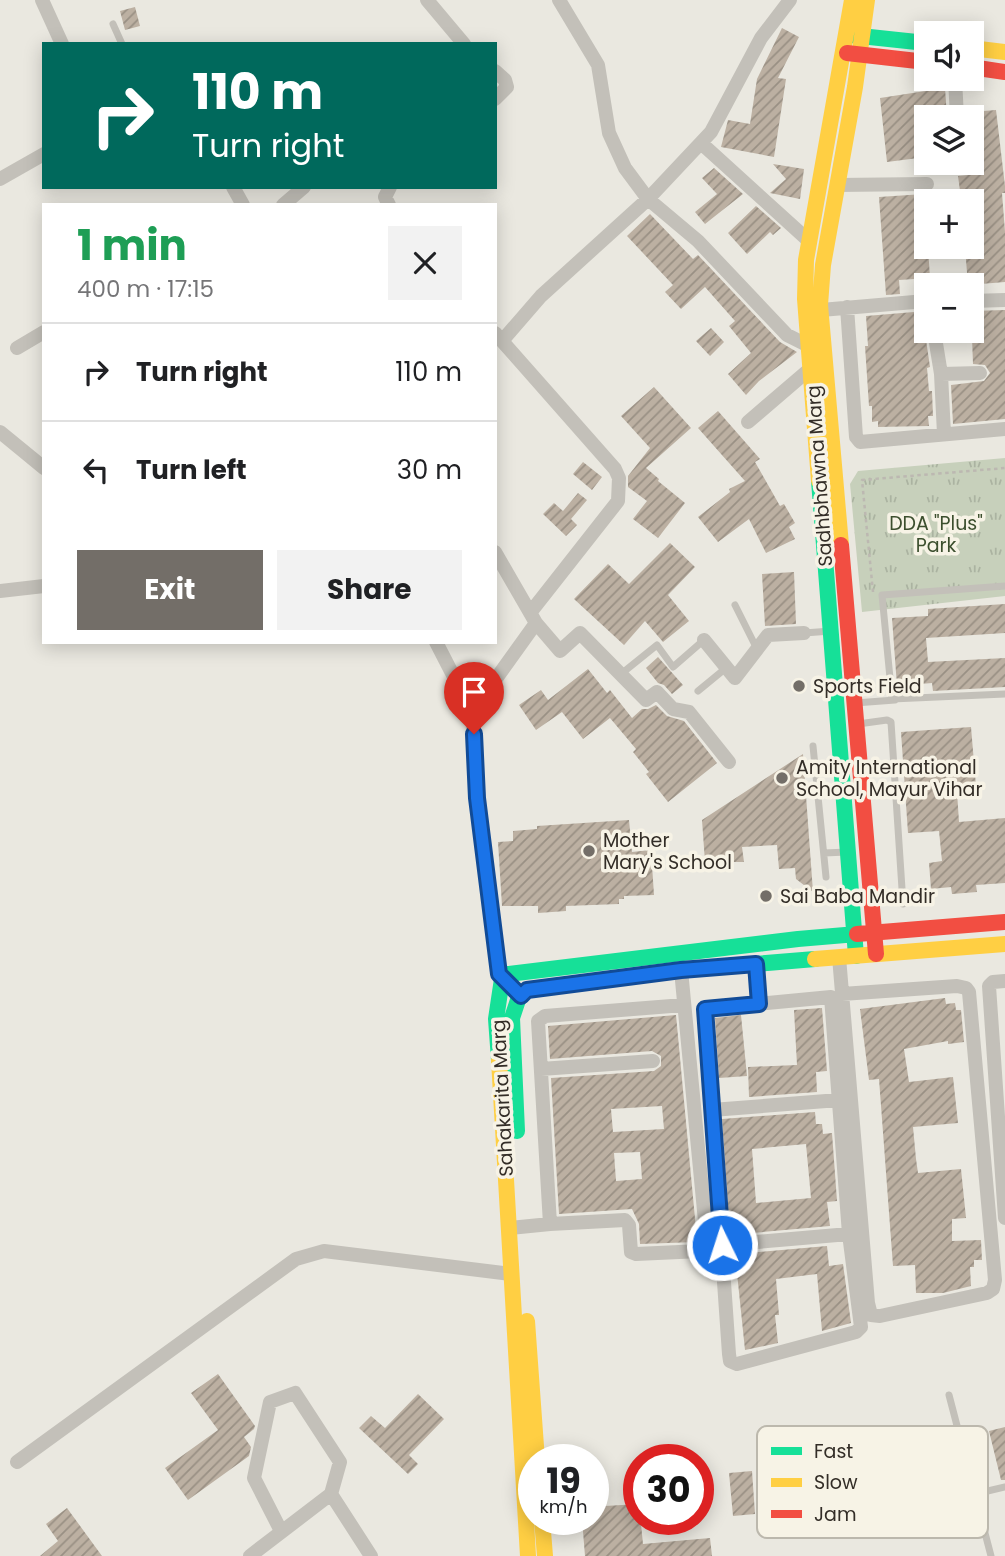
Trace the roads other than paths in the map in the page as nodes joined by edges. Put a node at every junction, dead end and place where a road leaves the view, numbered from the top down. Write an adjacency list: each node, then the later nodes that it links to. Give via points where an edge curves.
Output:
1 (41, 0): 9 (street)
2 (427, 0): 11 (street)
3 (559, 0): 27 (street, via 598,65 609,133 625,168)
4 (790, 0): 21 (street, via 761,38)
5 (852, 0): 8 (street, Sadhbhawna Marg)
6 (867, 0): 8 (street, Sadhbhawna Marg)
7 (113, 24): 10 (lane)
8 (854, 35): 12 (street); 15 (street, Sadhbhawna Marg)
9 (61, 42)
10 (121, 42)
11 (459, 42)
12 (914, 42)
13 (984, 49): 14 (street)
14 (1005, 51)
15 (851, 53): 16 (street); 25 (street, Sadhbhawna Marg); 29 (street, Sadhbhawna Marg)
16 (914, 61)
17 (984, 69): 18 (street)
18 (1005, 72)
19 (497, 73): 20 (street, via 507,87)
20 (497, 97)
21 (701, 143): 27 (street); 29 (street)
22 (42, 155): 23 (street)
23 (0, 179)
24 (927, 184): 25 (street)
25 (837, 185): 34 (street, Sadhbhawna Marg, via 823,265)
26 (302, 189): 28 (street)
27 (649, 199): 36 (street); 38 (street, via 698,241 787,335)
28 (285, 203)
29 (809, 241): 38 (street, Sadhbhawna Marg)
30 (984, 300): 31 (street)
31 (1005, 300)
32 (914, 302): 33 (street)
33 (847, 307): 34 (street); 46 (street, via 856,437 860,442)
34 (821, 310): 64 (street, Sadhbhawna Marg)
35 (42, 333): 39 (street)
36 (499, 337): 53 (street, via 619,478 618,501)
37 (936, 343): 42 (street)
38 (809, 346): 40 (street, Sadhbhawna Marg)
39 (17, 348)
40 (811, 368): 43 (street); 54 (street, Sadhbhawna Marg)
41 (980, 373): 42 (street)
42 (941, 374): 46 (street)
43 (748, 422)
44 (1005, 429): 46 (street)
45 (0, 432): 47 (street)
46 (944, 434)
47 (42, 466)
48 (497, 555): 53 (street)
49 (42, 586): 51 (street)
50 (1005, 586): 63 (lane, via 882,595)
51 (0, 592)
52 (735, 605): 58 (lane)
53 (533, 618): 60 (street, via 560,651 580,632); 65 (street)
54 (831, 631): 55 (lane); 69 (street, Sadhbhawna Marg)
55 (804, 633): 58 (street, via 768,635)
56 (704, 640): 59 (street); 60 (lane, via 673,667 657,645)
57 (437, 644): 65 (street)
58 (757, 649): 59 (street, via 735,678)
59 (726, 667): 61 (lane)
60 (621, 674): 68 (street, via 646,700 657,692 673,709 689,712)
61 (698, 691)
62 (1005, 694): 63 (lane)
63 (895, 700): 64 (lane)
64 (855, 703): 66 (street, Sadhbhawna Marg)
65 (472, 712): 83 (street, via 477,798)
66 (857, 724): 72 (lane, via 891,722); 74 (street, Sadhbhawna Marg)
67 (813, 746): 70 (lane)
68 (729, 762)
69 (848, 852): 70 (lane); 75 (street, Sadhbhawna Marg)
70 (824, 853): 71 (lane)
71 (826, 877)
72 (903, 904)
73 (1005, 922): 74 (street)
74 (874, 933): 75 (street); 77 (street, Sadhbhawna Marg)
75 (855, 934): 78 (street, Sadhbhawna Marg); 83 (street, via 508,974)
76 (1005, 944): 77 (street, Sahakarita Marg)
77 (876, 954): 78 (street, Sahakarita Marg)
78 (856, 956): 79 (street, Sahakarita Marg)
79 (839, 957): 80 (street, Sahakarita Marg); 84 (street)
80 (756, 964): 81 (street, Sahakarita Marg); 86 (street)
81 (681, 970): 85 (street, Sahakarita Marg, via 527,990); 87 (street)
82 (1005, 981): 92 (street, via 989,986)
83 (501, 986): 85 (street); 94 (street, Sahakarita Marg, via 496,1019)
84 (842, 993): 84 (street, via 871,1315 987,1293 995,1280 969,992 957,986)
85 (521, 996): 94 (street, Sahakarita Marg, via 512,1018)
86 (759, 1004): 90 (street, via 831,997); 91 (street, via 705,1009)
87 (684, 1005): 89 (street, via 540,1017); 93 (street, via 705,1247 701,1251 636,1254 629,1247 625,1220)
88 (653, 1061): 89 (street)
89 (541, 1069): 93 (street)
90 (839, 1100): 91 (street); 95 (street)
91 (712, 1110): 96 (street)
92 (1005, 1218)
93 (550, 1224): 94 (street)
94 (515, 1228): 97 (street, Sahakarita Marg); 100 (street, Sahakarita Marg)
95 (849, 1234): 96 (street); 96 (street, via 861,1327 737,1364 730,1361 729,1354)
96 (722, 1245)
97 (511, 1274): 101 (street, via 311,1253 296,1259); 108 (street, Sahakarita Marg)
98 (949, 1395): 99 (lane)
99 (957, 1426)
100 (535, 1444)
101 (17, 1462)
102 (331, 1493): 103 (street); 103 (street, via 340,1462 295,1393 270,1402 254,1478); 107 (street)
103 (281, 1531): 106 (street)
104 (543, 1535): 109 (street)
105 (986, 1538): 110 (lane)
106 (250, 1556)
107 (371, 1556)
108 (528, 1556)
109 (545, 1556)
110 (991, 1556)

